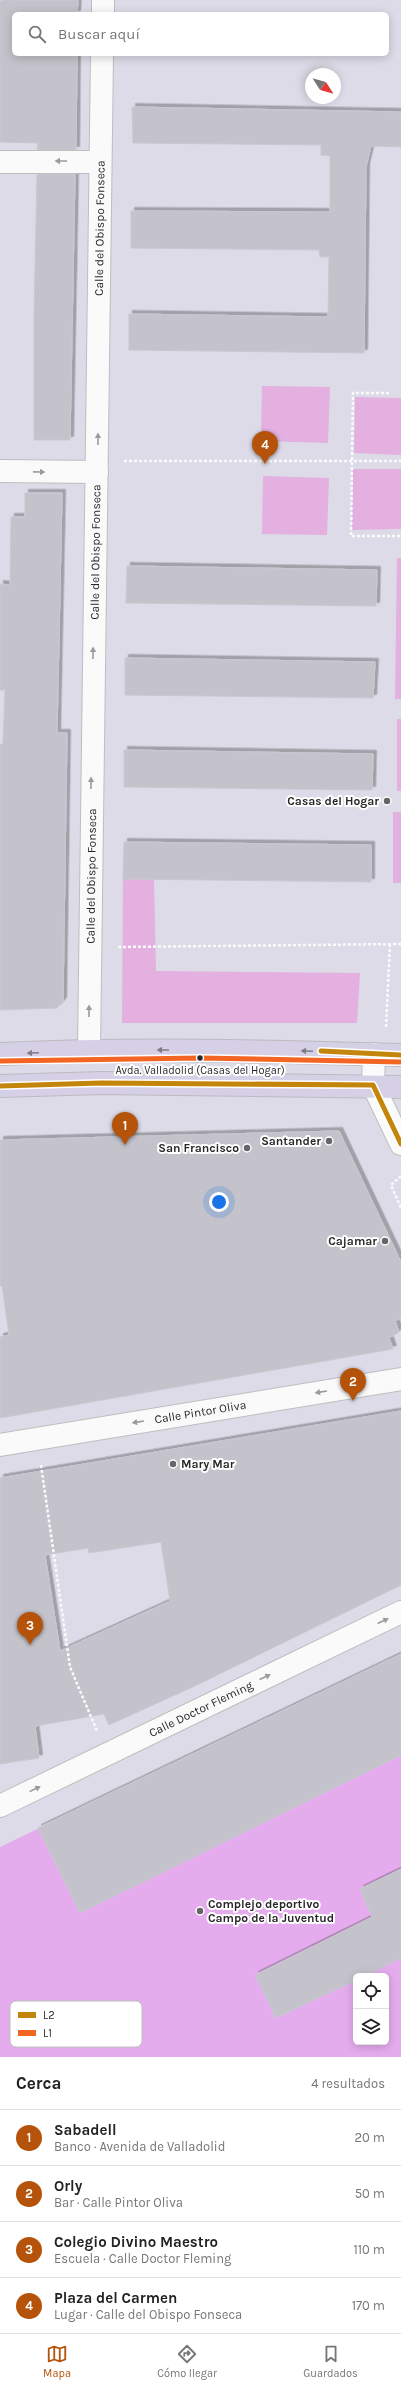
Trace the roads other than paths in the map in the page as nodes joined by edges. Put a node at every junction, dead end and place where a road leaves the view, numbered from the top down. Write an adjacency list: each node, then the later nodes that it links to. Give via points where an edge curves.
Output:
1 (103, 0): 2 (street)
2 (103, 12)
3 (102, 56): 5 (street, Calle del Obispo Fonseca)
4 (0, 162): 5 (street, one-way to 4)
5 (100, 162): 6 (street, Calle del Obispo Fonseca, one-way to 5)
6 (97, 466): 7 (street, one-way to 6); 8 (street, Calle del Obispo Fonseca, one-way to 6)
7 (0, 471)
8 (88, 1050): 9 (main road, one-way to 9); 10 (main road, one-way to 8)
9 (0, 1054)
10 (387, 1054): 11 (street)
11 (373, 1085): 12 (main road); 13 (main road); 14 (street)
12 (0, 1086)
13 (401, 1087)
14 (401, 1144)
15 (401, 1379): 16 (street, Calle Pintor Oliva, one-way to 16)
16 (0, 1445)
17 (401, 1612): 18 (street, Calle Doctor Fleming, one-way to 17)
18 (0, 1806)

